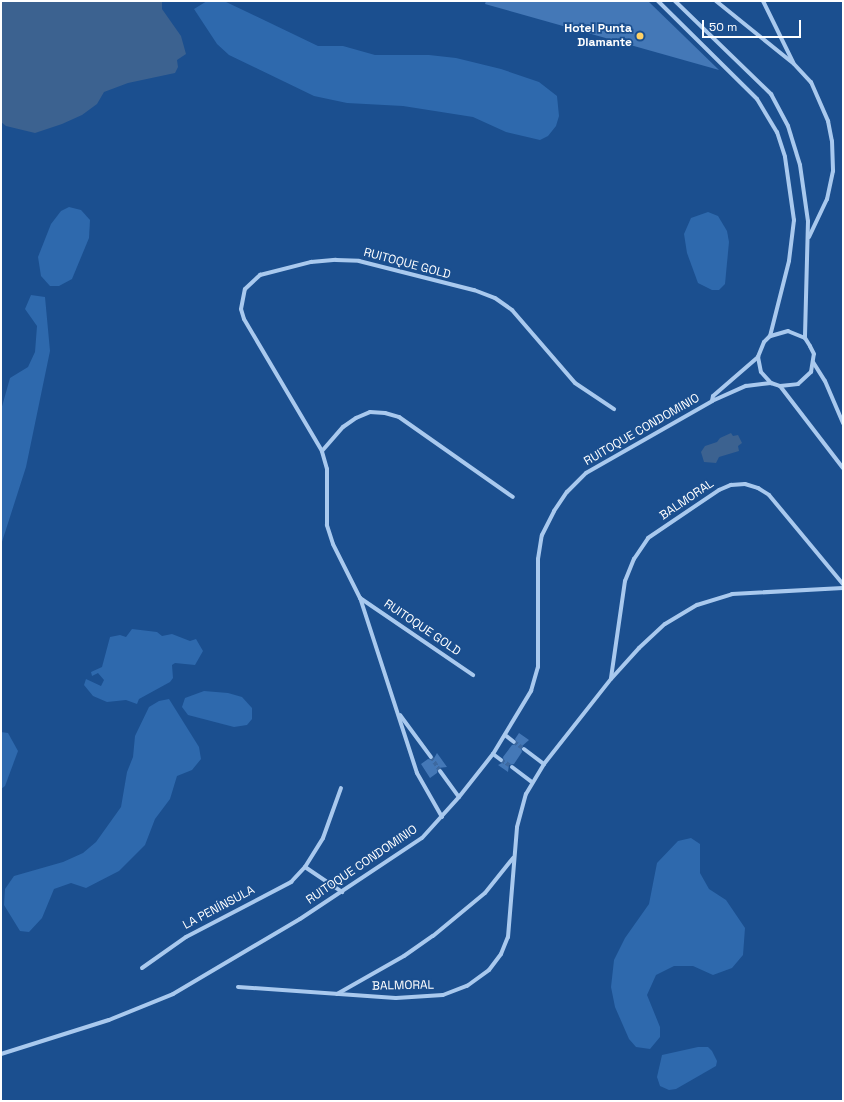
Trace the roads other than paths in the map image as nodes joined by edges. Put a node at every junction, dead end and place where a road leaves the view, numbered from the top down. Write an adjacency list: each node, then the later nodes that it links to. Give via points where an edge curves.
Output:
1 (658, 1): 7 (street, RUITOQUE CONDOMINIO, via 757,99 777,132 785,157 794,220 790,261)
2 (675, 1): 6 (street, via 771,94 778,106 799,159 806,197)
3 (716, 1): 5 (street)
4 (763, 1): 5 (street)
5 (794, 64): 6 (street, via 811,82 828,121 832,141 833,171 827,199)
6 (809, 237): 8 (street)
7 (770, 336): 8 (street, via 788,331); 9 (street, RUITOQUE CONDOMINIO, via 764,342)
8 (805, 338): 10 (street, via 814,354)
9 (758, 357): 11 (street, via 761,372); 13 (street, RUITOQUE CONDOMINIO, via 713,396)
10 (812, 362): 12 (street, via 811,372 805,379 798,384); 15 (street, via 825,381)
11 (771, 382): 12 (street); 13 (street, RUITOQUE CONDOMINIO, via 746,386)
12 (780, 386): 17 (street)
13 (712, 402): 25 (street, RUITOQUE CONDOMINIO, via 586,473 554,511 542,535 538,559 538,666 531,691)
14 (614, 409): 16 (street, RUITOQUE GOLD, via 575,383 512,310 495,298 359,261 311,262 260,275 251,281 245,289 241,309 244,319)
15 (843, 423)
16 (322, 452): 18 (street, via 343,427 356,418 370,412 385,413 399,417); 21 (street, RUITOQUE GOLD, via 327,469 327,525 333,544)
17 (843, 468)
18 (513, 496)
19 (843, 584): 23 (street, BALMORAL, via 769,495 745,484 731,485 719,490 648,538 634,558 625,581)
20 (843, 588): 23 (street, BALMORAL, via 732,594 696,605 665,624)
21 (360, 598): 22 (street, RUITOQUE GOLD); 24 (street, RUITOQUE GOLD)
22 (473, 675)
23 (611, 679): 31 (street, BALMORAL)
24 (398, 712): 29 (street, RUITOQUE GOLD); 37 (street, RUITOQUE GOLD, via 417,773)
25 (505, 735): 26 (street); 28 (street, RUITOQUE CONDOMINIO)
26 (514, 742)
27 (524, 749): 31 (street)
28 (493, 754): 30 (street); 36 (street, RUITOQUE CONDOMINIO)
29 (430, 757)
30 (501, 760)
31 (544, 764): 34 (street, BALMORAL)
32 (512, 767): 34 (street)
33 (440, 771): 36 (street)
34 (532, 782): 38 (street, BALMORAL, via 521,809)
35 (341, 788): 39 (street, LA PENÍNSULA, via 323,838)
36 (459, 797): 37 (street, RUITOQUE CONDOMINIO)
37 (442, 817): 40 (street, RUITOQUE CONDOMINIO, via 422,838)
38 (513, 858): 43 (street, BALMORAL, via 485,893 433,936 404,956); 43 (street, BALMORAL, via 508,937 501,954 489,970 467,986 443,995 418,998)
39 (305, 867): 40 (street); 41 (street, LA PENÍNSULA, via 291,882 186,937)
40 (342, 892): 44 (street, RUITOQUE CONDOMINIO, via 173,994 110,1020)
41 (142, 968)
42 (238, 987): 43 (street, BALMORAL)
43 (336, 994)
44 (1, 1054)

